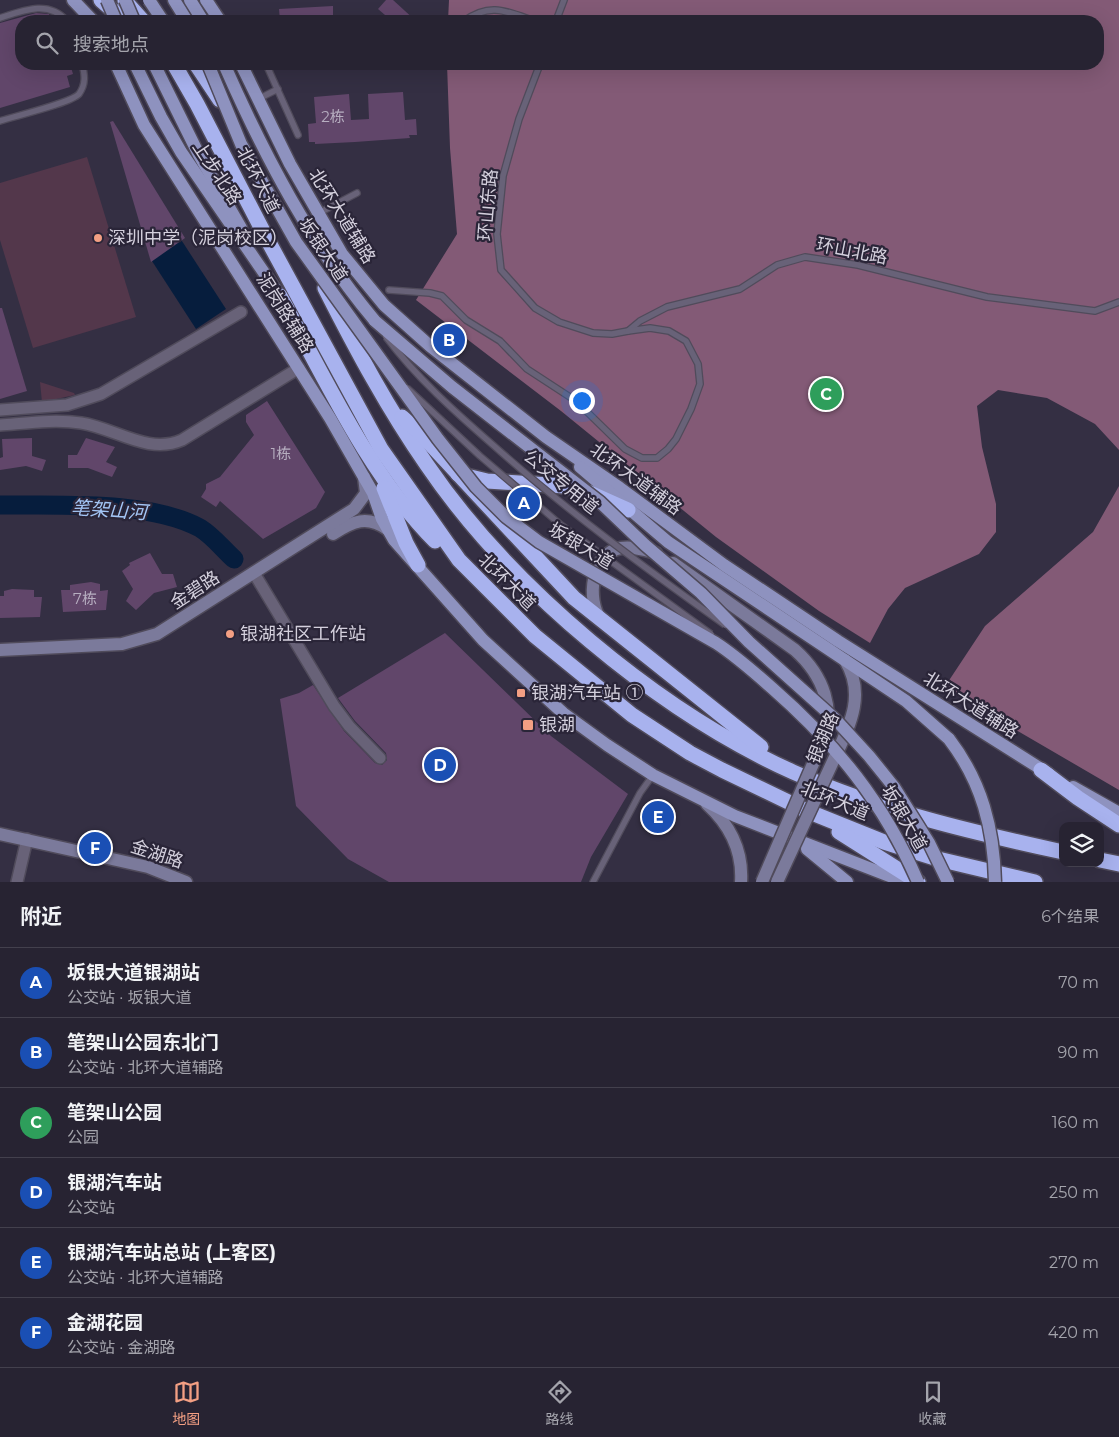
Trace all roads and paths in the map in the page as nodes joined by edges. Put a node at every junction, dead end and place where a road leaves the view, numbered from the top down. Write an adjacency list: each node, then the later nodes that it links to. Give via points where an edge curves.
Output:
1 (73, 0): 12 (main road)
2 (101, 0): 14 (highway)
3 (107, 0): 13 (main road, bridge)
4 (124, 0): 15 (main road, bridge); 16 (highway)
5 (174, 0): 18 (main road)
6 (190, 0): 19 (main road)
7 (204, 0): 20 (main road); 21 (main road)
8 (214, 0): 22 (main road)
9 (564, 0): 25 (lane)
10 (150, 2): 17 (highway)
11 (62, 15): 26 (lane, via 48,5)
12 (87, 15)
13 (113, 15)
14 (118, 15)
15 (131, 15)
16 (138, 15)
17 (160, 15)
18 (183, 15)
19 (199, 15)
20 (208, 15)
21 (215, 15)
22 (218, 15)
23 (473, 15): 24 (lane, via 496,8)
24 (516, 15)
25 (558, 15)
26 (0, 18)
27 (84, 70): 43 (lane, via 84,85 74,98)
28 (119, 70): 52 (main road, 泥岗路辅路, via 144,124)
29 (138, 70): 47 (main road, 上步北路, via 160,117)
30 (157, 70): 47 (main road)
31 (169, 70): 42 (highway)
32 (177, 70): 42 (highway, 北环大道)
33 (196, 70): 45 (main road, 坂银大道, bridge)
34 (200, 70): 58 (highway, 北环大道, via 259,165)
35 (210, 70): 45 (main road, bridge)
36 (227, 70): 53 (main road, 坂银大道, via 286,190 341,278)
37 (244, 70): 41 (main road, 北环大道辅路)
38 (269, 70): 40 (lane)
39 (538, 70): 55 (lane, 环山东路, via 519,119 503,176 497,234 501,270 535,308 559,322)
40 (278, 89): 41 (lane); 44 (lane)
41 (258, 99): 48 (main road, 北环大道辅路)
42 (197, 104): 67 (highway, 北环大道, via 363,418 394,469)
43 (0, 121)
44 (298, 135)
45 (241, 144): 57 (main road, 坂银大道, bridge, via 268,196 310,264)
46 (357, 193): 48 (lane)
47 (227, 213): 50 (main road, 上步北路)
48 (318, 214): 61 (main road, 北环大道辅路, via 355,272 384,305 437,352)
49 (389, 290): 54 (lane, via 442,296 466,320 500,341 527,369 576,401 626,449 642,458 657,458 676,439 691,409 700,384 698,364 686,341 669,331 650,328)
50 (280, 296): 62 (highway)
51 (1119, 302): 54 (lane, 环山北路, via 1095,311 986,297 858,265 805,257 777,265 740,289 667,307)
52 (249, 306): 56 (main road, 泥岗路辅路); 59 (street, via 102,394 67,405)
53 (375, 321): 71 (main road, 坂银大道, bridge, via 452,387 600,502 701,593); 71 (lane, 公交专用道, bridge, via 443,400 507,458 642,565)
54 (628, 331): 55 (lane, 环山北路)
55 (592, 333)
56 (299, 368): 60 (street, via 168,446 151,444 84,423 57,421); 64 (main road, 泥岗路辅路)
57 (390, 371): 73 (lane, 公交专用道, bridge, via 561,525 614,566 677,608); 73 (main road, 坂银大道, bridge, via 458,465 506,517 558,554 677,619)
58 (389, 407): 63 (highway, via 420,433); 78 (highway, 北环大道, via 469,520 583,635 678,707)
59 (0, 410)
60 (0, 425)
61 (546, 437): 65 (main road); 77 (main road, 北环大道辅路, via 772,597)
62 (370, 455): 67 (highway, via 420,525); 68 (highway, via 372,467)
63 (455, 473): 65 (highway, via 487,481 565,486); 70 (highway, via 574,598)
64 (364, 476): 66 (main road); 69 (street, 金碧路, via 366,492 354,509)
65 (628, 510): 75 (main road, via 693,560)
66 (388, 529): 68 (main road); 69 (street, 金碧路, via 371,520 352,522)
67 (459, 560): 81 (highway, 北环大道, via 535,636 632,715 690,753)
68 (418, 566): 79 (main road, via 461,616 526,682 585,730)
69 (256, 577): 72 (street, 金碧路, via 164,631 140,641 117,645); 74 (street, 金碧路, via 164,638 145,647 113,652); 76 (street, via 341,715)
70 (604, 624): 78 (highway); 94 (street, bridge, via 592,592 596,574 606,556 621,548 632,548 669,560 808,662 821,684 828,705 828,725)
71 (749, 642): 99 (main road, 坂银大道, bridge, via 812,696 870,756 910,810)
72 (0, 650)
73 (734, 655): 98 (main road, 坂银大道, bridge, via 810,723 862,782 890,825)
74 (0, 657)
75 (845, 660): 95 (street, 银湖路, bridge, via 852,671 856,697 850,723); 100 (main road, bridge, via 912,705 949,740 969,770 987,812)
76 (380, 758)
77 (1041, 770): 82 (main road, 北环大道辅路); 83 (highway)
78 (792, 772): 87 (highway, 北环大道, via 889,808)
79 (653, 775): 80 (main road); 92 (lane, via 640,793)
80 (703, 801): 86 (main road); 93 (street, via 731,832 739,854)
81 (806, 811): 98 (highway); 101 (highway, 北环大道, via 910,851)
82 (1119, 813)
83 (1119, 826)
84 (0, 834): 85 (street, 金湖路)
85 (27, 839): 90 (street); 91 (street, 金湖路, via 148,867)
86 (798, 841): 96 (main road); 97 (main road)
87 (1059, 851)
88 (1104, 861): 89 (highway)
89 (1119, 864)
90 (17, 882)
91 (186, 882)
92 (593, 882)
93 (741, 882)
94 (762, 882)
95 (777, 882)
96 (847, 882)
97 (905, 882)
98 (918, 882)
99 (948, 882)
100 (995, 882)
101 (1034, 882)

